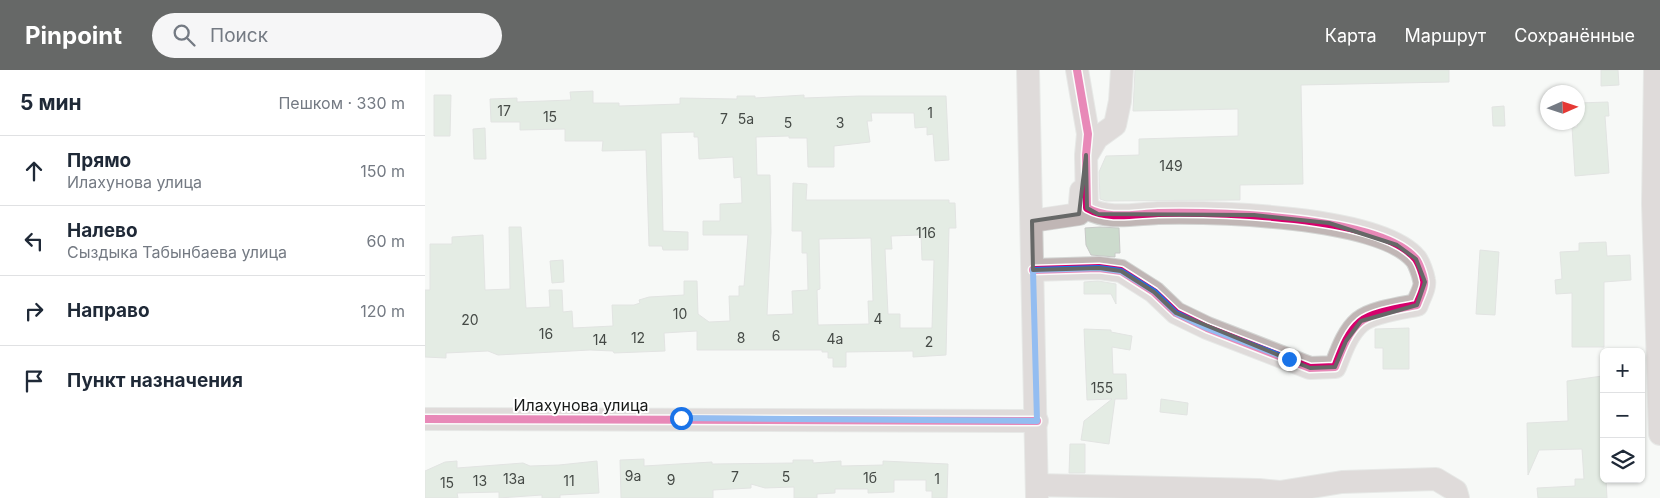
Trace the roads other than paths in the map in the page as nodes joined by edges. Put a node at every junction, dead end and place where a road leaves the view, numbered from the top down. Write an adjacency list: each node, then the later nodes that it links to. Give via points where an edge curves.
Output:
1 (1028, 70): 6 (street)
2 (1077, 70): 5 (street, via 1088,134)
3 (1122, 70): 5 (street, via 1115,125 1097,138)
4 (1655, 70): 10 (street, via 1653,204)
5 (1086, 155): 6 (street, via 1079,214); 7 (street, via 1087,208 1098,214 1254,216 1329,223 1356,229 1397,245 1416,259 1425,282 1417,305 1361,321 1346,341 1335,367 1311,368 1176,313 1155,292 1121,271 1099,268)
6 (1032, 221): 7 (street)
7 (1033, 270): 9 (street)
8 (425, 419): 9 (street, Илахунова улица)
9 (1037, 421): 11 (street)
10 (1660, 434)
11 (1037, 491): 12 (street)
12 (1283, 495): 13 (street, via 1342,482 1436,479 1456,491)
13 (1457, 498)

